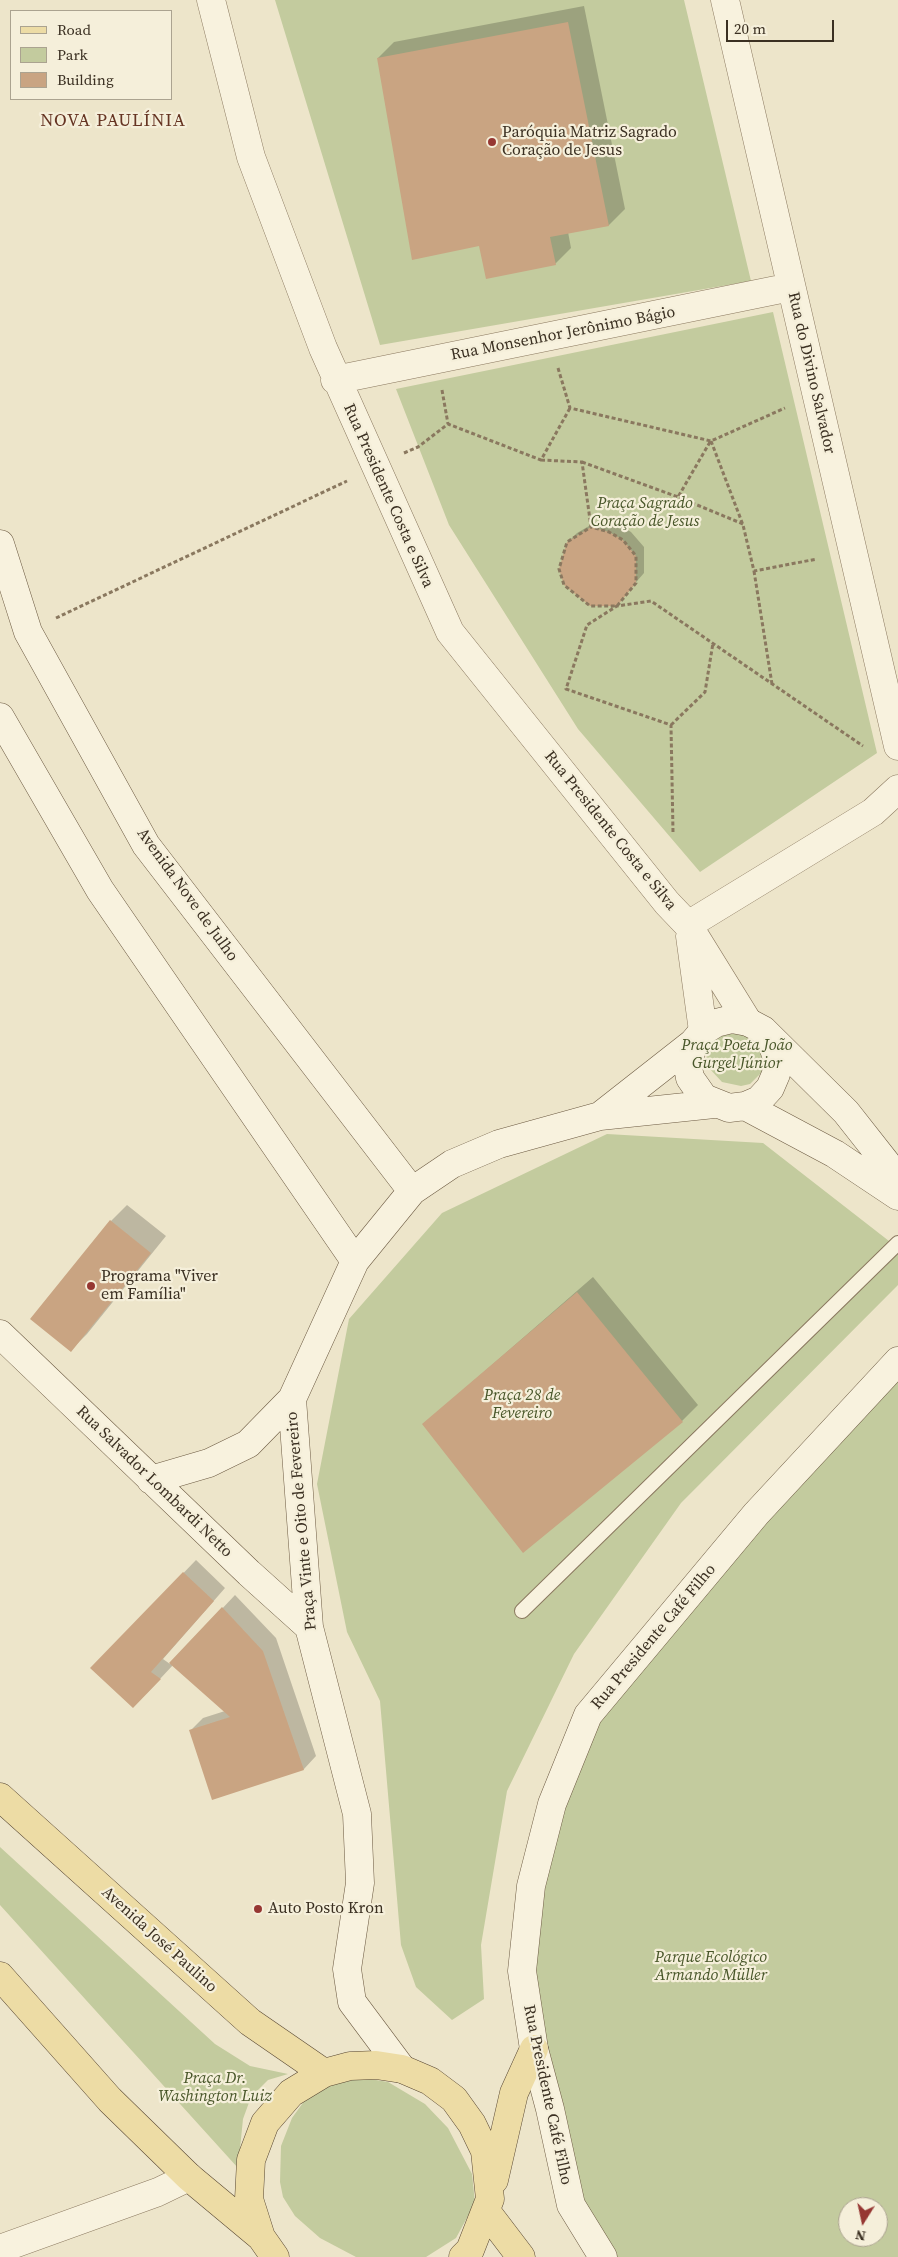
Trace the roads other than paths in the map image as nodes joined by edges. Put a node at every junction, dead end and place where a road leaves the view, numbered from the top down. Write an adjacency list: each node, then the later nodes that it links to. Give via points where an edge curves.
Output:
1 (211, 0): 4 (street, Rua Presidente Costa e Silva, via 251,157)
2 (726, 0): 3 (street, Rua do Divino Salvador)
3 (791, 288): 4 (street, Rua Monsenhor Jerônimo Bágio); 7 (street, Rua do Divino Salvador)
4 (335, 380): 9 (street, Rua Presidente Costa e Silva, via 450,632)
5 (0, 544): 16 (street, Avenida Nove de Julho, via 28,632 146,845)
6 (0, 717): 19 (street, via 100,890)
7 (898, 746)
8 (898, 789): 9 (street, via 873,812)
9 (688, 925): 10 (street, Rua Presidente Costa e Silva); 11 (street, Rua Presidente Costa e Silva)
10 (755, 1026): 11 (street, via 732,1019 716,1023); 13 (street, via 772,1043 777,1058 776,1074 760,1100); 15 (street, via 846,1112)
11 (698, 1037): 12 (street, via 688,1067 690,1078 704,1098); 14 (street)
12 (714, 1104): 13 (street, via 729,1108); 14 (street)
13 (746, 1106): 17 (street, via 835,1154)
14 (600, 1116): 16 (street, via 499,1144 452,1164)
15 (898, 1178)
16 (412, 1191): 19 (street)
17 (898, 1196)
18 (898, 1243): 24 (lane)
19 (355, 1261): 22 (street)
20 (0, 1334): 23 (street, Rua Salvador Lombardi Netto)
21 (898, 1362): 28 (street, Rua Presidente Café Filho, via 756,1514 588,1715 552,1804 531,1886 522,1971)
22 (292, 1399): 23 (street, via 248,1444 209,1463); 25 (street, Praça Vinte e Oito de Fevereiro)
23 (151, 1480): 25 (street, Rua Salvador Lombardi Netto)
24 (522, 1612)
25 (310, 1627): 29 (street, Praça Vinte e Oito de Fevereiro, via 357,1814 360,1883 347,1969 352,2002)
26 (0, 1797): 30 (main road, Avenida José Paulino, via 250,2022)
27 (0, 1976): 31 (main road, via 110,2100)
28 (534, 2049): 32 (main road, via 514,2093); 37 (street, Rua Presidente Café Filho, via 571,2205)
29 (402, 2069): 30 (main road, via 376,2064); 32 (main road, via 430,2081 454,2099 472,2124 485,2151)
30 (324, 2073): 33 (main road, via 291,2093 265,2123 251,2160 250,2199)
31 (190, 2177): 33 (main road); 34 (street, via 158,2192)
32 (488, 2205): 35 (main road, via 470,2250); 36 (main road)
33 (268, 2247)
34 (0, 2249)
35 (463, 2257)
36 (521, 2257)
37 (603, 2257)

